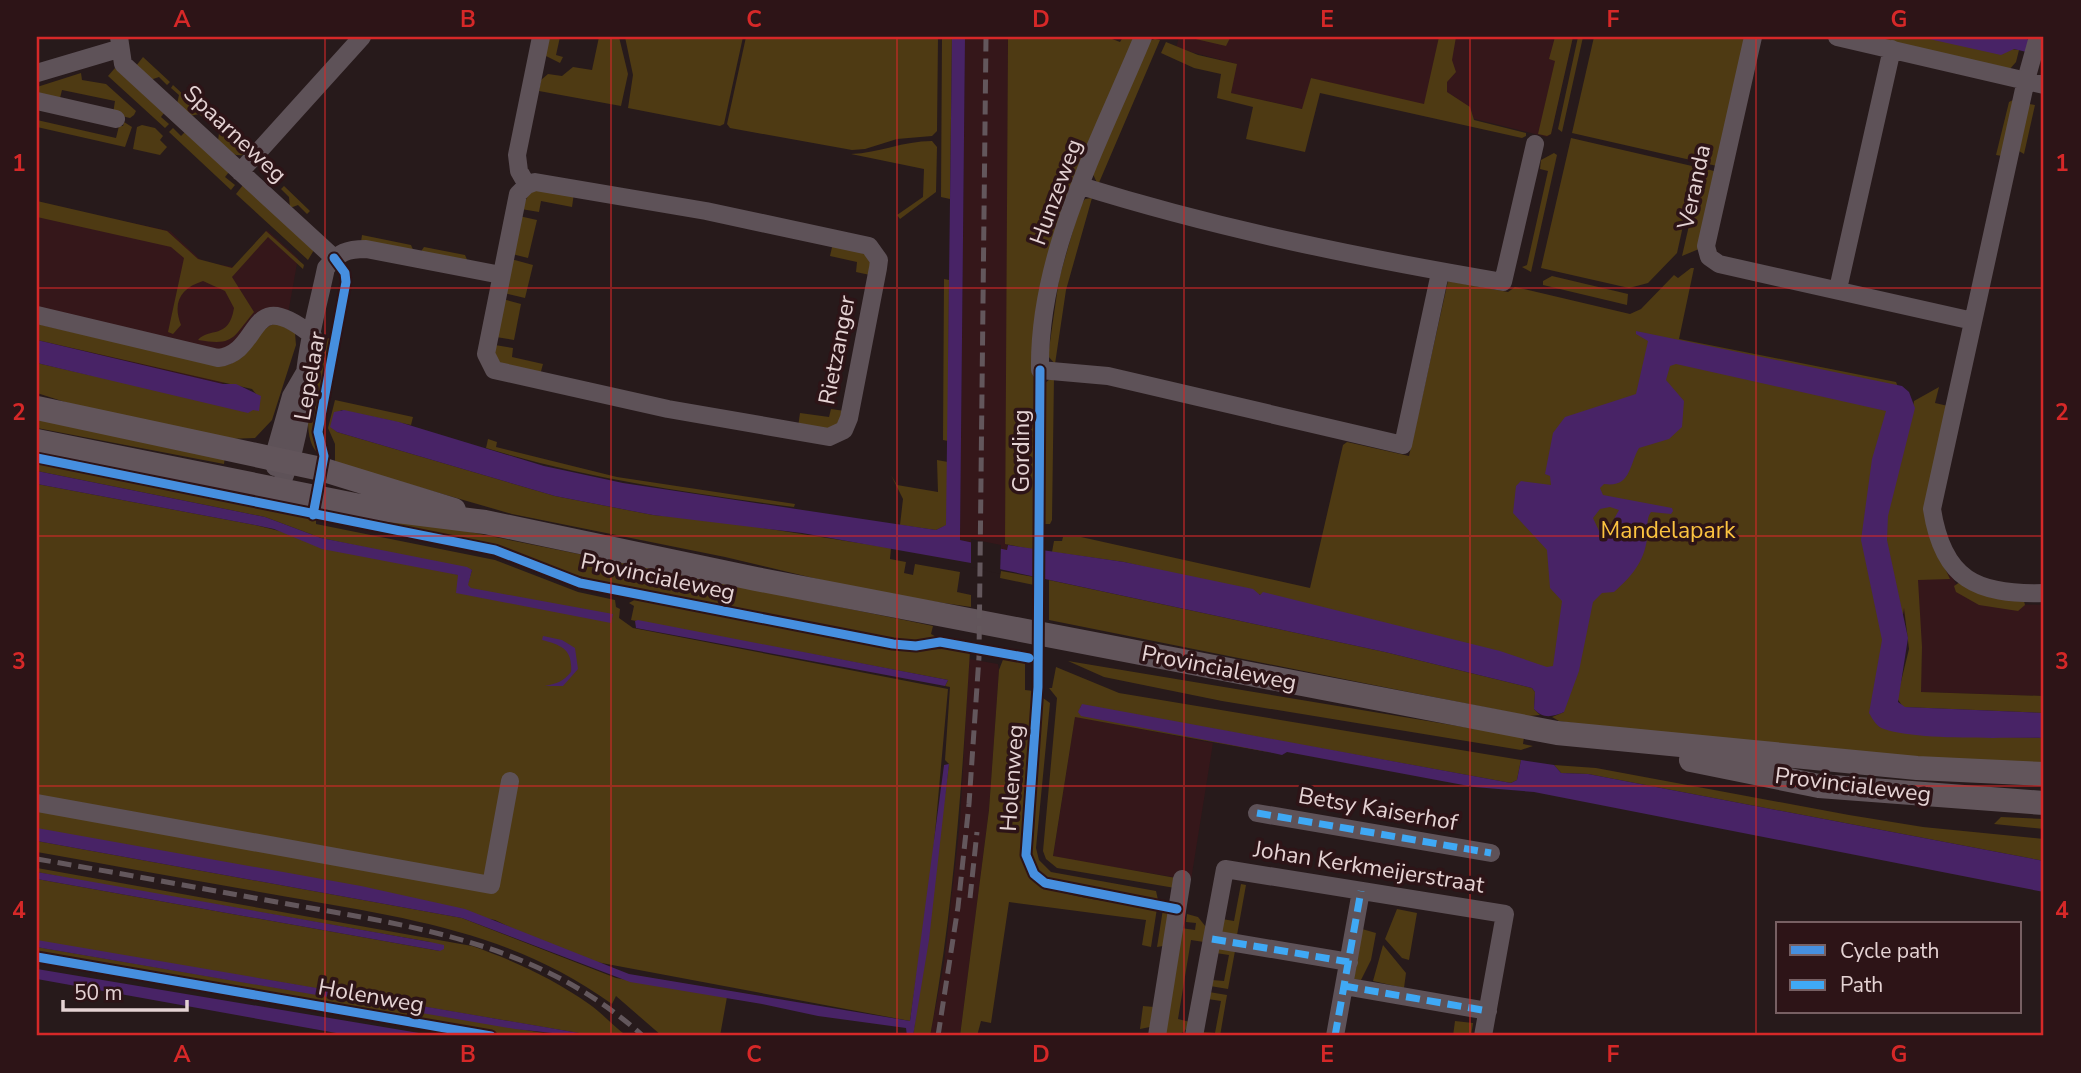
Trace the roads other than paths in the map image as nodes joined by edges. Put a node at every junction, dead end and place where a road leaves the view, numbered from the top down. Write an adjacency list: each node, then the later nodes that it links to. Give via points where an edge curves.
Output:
1 (362, 37): 15 (street)
2 (541, 37): 16 (street, via 517,155)
3 (1143, 37): 17 (street, Hunzeweg)
4 (1753, 37): 21 (street, Veranda, via 1707,252 1719,264)
5 (1837, 37): 8 (street)
6 (118, 43): 9 (street); 15 (street, Spaarneweg, via 123,64)
7 (2036, 44): 10 (street)
8 (1892, 49): 10 (street); 21 (street)
9 (37, 73)
10 (2026, 80): 11 (street); 23 (street)
11 (2044, 85)
12 (37, 102): 13 (street)
13 (116, 119)
14 (1535, 144): 19 (street, via 1503,282)
15 (240, 172): 18 (street, Spaarneweg)
16 (527, 185): 20 (street, Rietzanger, via 518,194); 20 (street, Rietzanger, via 560,185 692,208 869,246 879,261 847,425 839,435 829,437 499,373 486,354)
17 (1081, 187): 19 (street, via 1157,210); 19 (street, Hunzeweg, via 1042,327 1041,370 1118,378 1403,445)
18 (334, 258): 20 (street, via 345,250 366,249); 24 (street, Lepelaar, via 326,268)
19 (1440, 273)
20 (501, 275)
21 (1838, 289): 23 (street, Veranda)
22 (37, 315): 24 (street, Lepelaar, via 218,358 230,354 272,315 290,317)
23 (1973, 321): 30 (street, via 1932,509 1936,532 1952,565 1976,585 1997,592)
24 (313, 336): 27 (street, Lepelaar, via 305,400)
25 (37, 408): 27 (main road, Provincialeweg)
26 (37, 441): 28 (main road, Provincialeweg)
27 (282, 461): 28 (street, Lepelaar); 29 (main road, Provincialeweg, via 372,482)
28 (279, 488): 29 (main road, Provincialeweg, via 365,507)
29 (485, 523): 31 (main road, Provincialeweg)
30 (2044, 593)
31 (1569, 735): 32 (main road, Provincialeweg, via 1917,768); 35 (main road, Provincialeweg, via 1819,786)
32 (2044, 774)
33 (510, 781): 34 (street, via 491,885)
34 (37, 803)
35 (2044, 803)
36 (1257, 813): 37 (street, Betsy Kaiserhof)
37 (1491, 853)
38 (1182, 879): 44 (street)
39 (1361, 891): 40 (street, Johan Kerkmeijerstraat, via 1225,869); 41 (street); 43 (street, Johan Kerkmeijerstraat, via 1505,914)
40 (1212, 939): 41 (street); 45 (street)
41 (1349, 962): 42 (street)
42 (1344, 986): 43 (street); 46 (street)
43 (1488, 1011): 47 (street)
44 (1157, 1036)
45 (1194, 1036)
46 (1335, 1036)
47 (1483, 1036)

